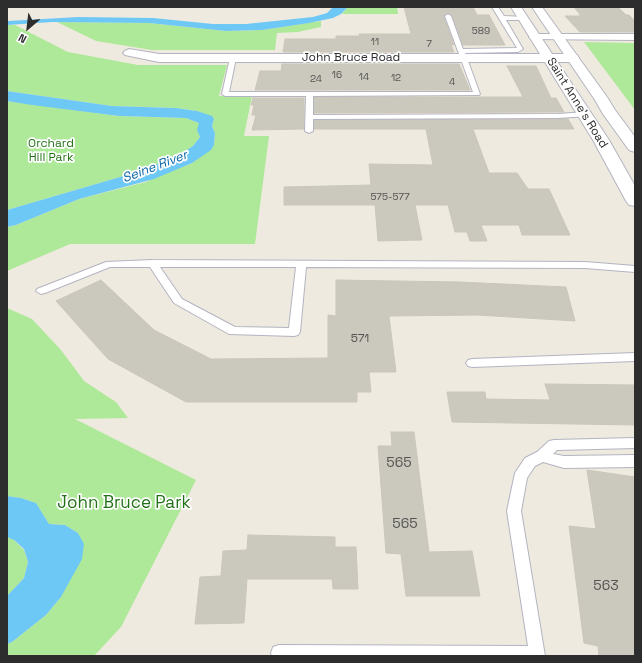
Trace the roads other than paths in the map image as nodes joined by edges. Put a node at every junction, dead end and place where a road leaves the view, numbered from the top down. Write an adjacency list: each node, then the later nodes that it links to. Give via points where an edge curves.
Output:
1 (495, 7): 5 (lane)
2 (516, 7): 6 (main road, Saint Anne's Road)
3 (537, 7): 8 (main road, Saint Anne's Road)
4 (448, 16): 11 (lane)
5 (502, 18): 6 (lane); 11 (lane, via 520,48 518,50)
6 (524, 18): 7 (main road, Saint Anne's Road)
7 (535, 37): 8 (street); 13 (main road, Saint Anne's Road)
8 (557, 37): 9 (street); 14 (main road, Saint Anne's Road)
9 (635, 37)
10 (129, 53): 12 (street, John Bruce Road, via 159,58)
11 (462, 54): 12 (street, John Bruce Road); 13 (street, John Bruce Road); 15 (lane, via 477,94)
12 (234, 58): 15 (lane, via 224,94)
13 (549, 58): 14 (street, John Bruce Road); 17 (main road, Saint Anne's Road)
14 (573, 58): 16 (main road, Saint Anne's Road)
15 (310, 94): 18 (lane)
16 (602, 100): 19 (main road); 22 (main road, Saint Anne's Road)
17 (585, 114): 18 (lane, via 439,119); 21 (main road, Saint Anne's Road)
18 (310, 117): 20 (lane)
19 (635, 123)
20 (309, 131)
21 (604, 144): 22 (main road); 23 (main road, Saint Anne's Road)
22 (634, 144)
23 (635, 200)
24 (152, 263): 25 (lane); 25 (lane, via 178,301 232,332 294,332); 27 (lane, via 109,264)
25 (301, 264): 26 (lane, via 585,265)
26 (635, 269)
27 (41, 290)
28 (635, 357): 29 (lane)
29 (472, 363)
30 (635, 443): 31 (lane, via 554,445)
31 (542, 456): 32 (lane, via 564,462); 33 (lane, via 530,462 520,477 514,511 538,654)
32 (635, 461)
33 (279, 654)

